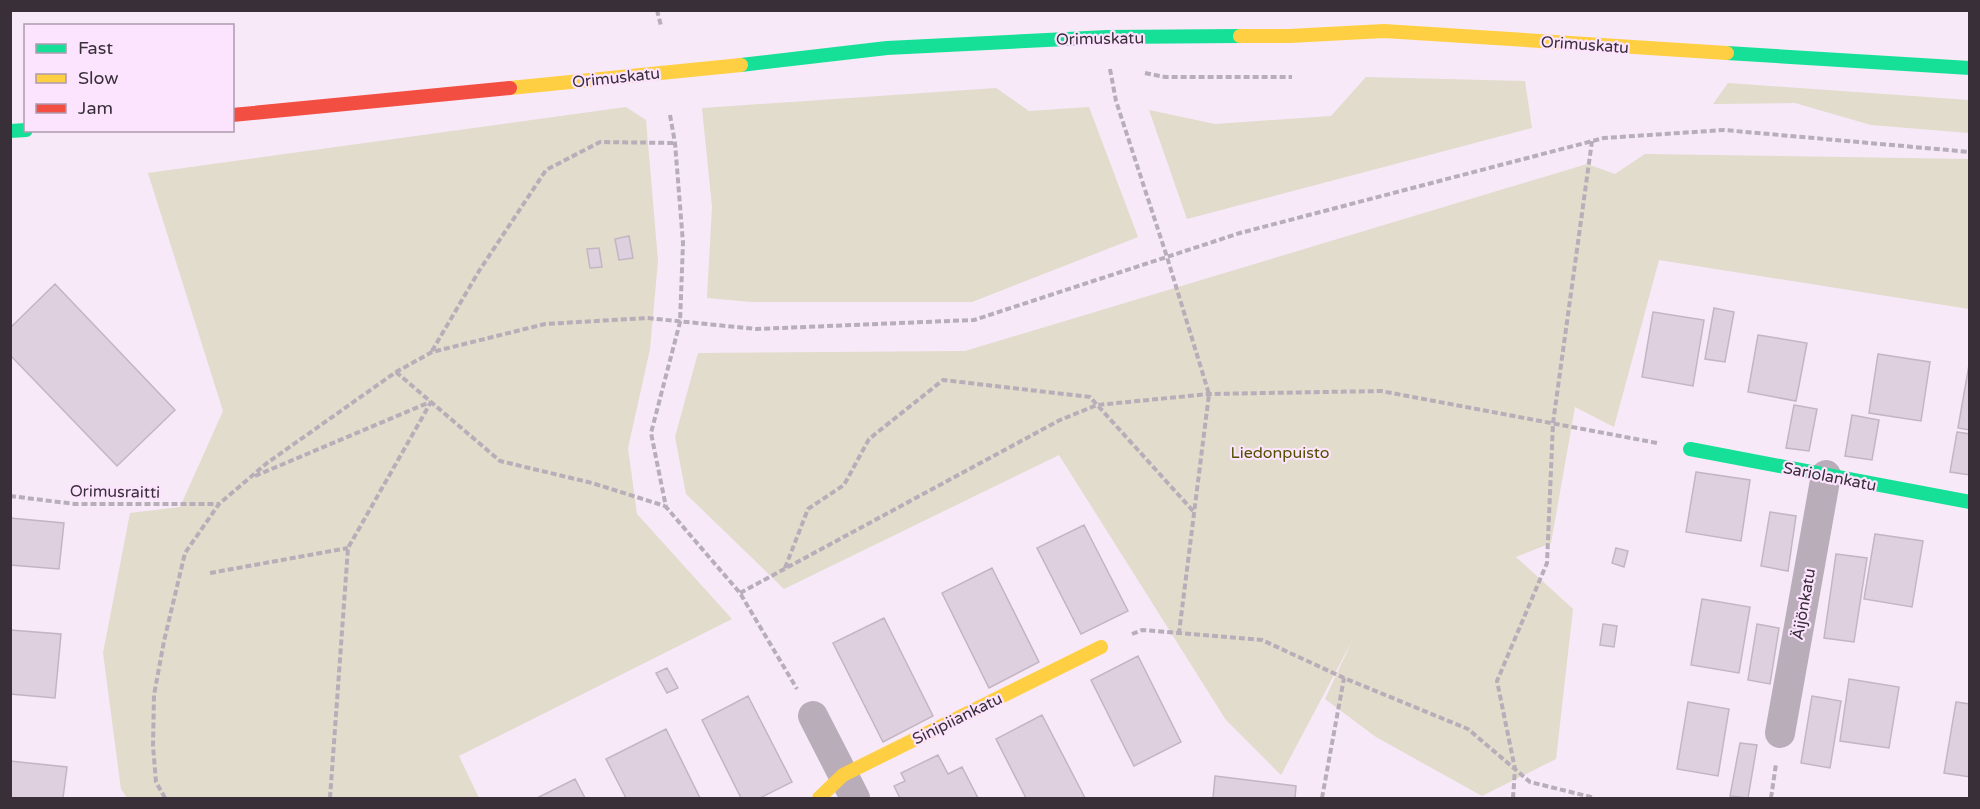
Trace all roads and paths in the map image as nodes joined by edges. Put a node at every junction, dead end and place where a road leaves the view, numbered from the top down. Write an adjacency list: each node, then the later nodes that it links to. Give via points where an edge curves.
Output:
1 (657, 10): 3 (path)
2 (1107, 19): 4 (main road)
3 (661, 26)
4 (1107, 36): 6 (main road, Orimuskatu, via 1289,36 1384,31); 9 (main road, Orimuskatu, via 887,48)
5 (1109, 67): 14 (path, via 1116,101)
6 (1970, 68)
7 (1166, 77): 8 (path)
8 (1292, 77)
9 (234, 115)
10 (670, 115): 12 (path)
11 (1592, 141): 13 (path, via 1724,130); 14 (path, via 1240,233); 21 (path)
12 (675, 143): 15 (path, via 683,243); 16 (path, via 600,142 546,170 479,271)
13 (1970, 152)
14 (1167, 257): 15 (path, via 974,320 756,329); 18 (path)
15 (680, 322): 16 (path, via 647,318 545,324); 28 (path, via 651,434)
16 (432, 352): 17 (path)
17 (396, 372): 19 (path); 24 (path)
18 (1209, 394): 20 (path); 21 (path, via 1381,391); 29 (path)
19 (431, 402): 24 (path); 28 (path, via 500,461 592,483); 30 (path)
20 (1097, 405): 29 (path); 31 (path, via 1060,420); 31 (path, via 1090,397 943,380 869,439 844,485 808,509)
21 (1553, 423): 22 (path); 39 (path, via 1547,563 1497,681)
22 (1690, 449): 23 (main road, Sariolankatu)
23 (1827, 476): 26 (main road, Sariolankatu); 38 (street, Äijönkatu)
24 (249, 479): 27 (path)
25 (10, 496): 27 (path, Orimusraitti, via 75,504)
26 (1970, 502)
27 (219, 504): 41 (path, via 185,553 154,695 156,782)
28 (666, 507): 33 (path)
29 (1195, 512): 34 (path)
30 (348, 548): 32 (path); 42 (path)
31 (785, 568): 33 (path)
32 (210, 573)
33 (740, 593): 37 (path)
34 (1179, 633): 35 (path, via 1142,630); 36 (path, via 1262,640)
35 (1101, 647): 40 (main road, Sinipiiankatu)
36 (1344, 678): 39 (path, via 1468,729); 44 (path)
37 (813, 716): 40 (street)
38 (1780, 733)
39 (1515, 769): 45 (path); 46 (path, via 1530,782)
40 (849, 787): 43 (main road, Sinipiiankatu)
41 (165, 798)
42 (330, 798)
43 (819, 798)
44 (1322, 798)
45 (1513, 798)
46 (1594, 798)

